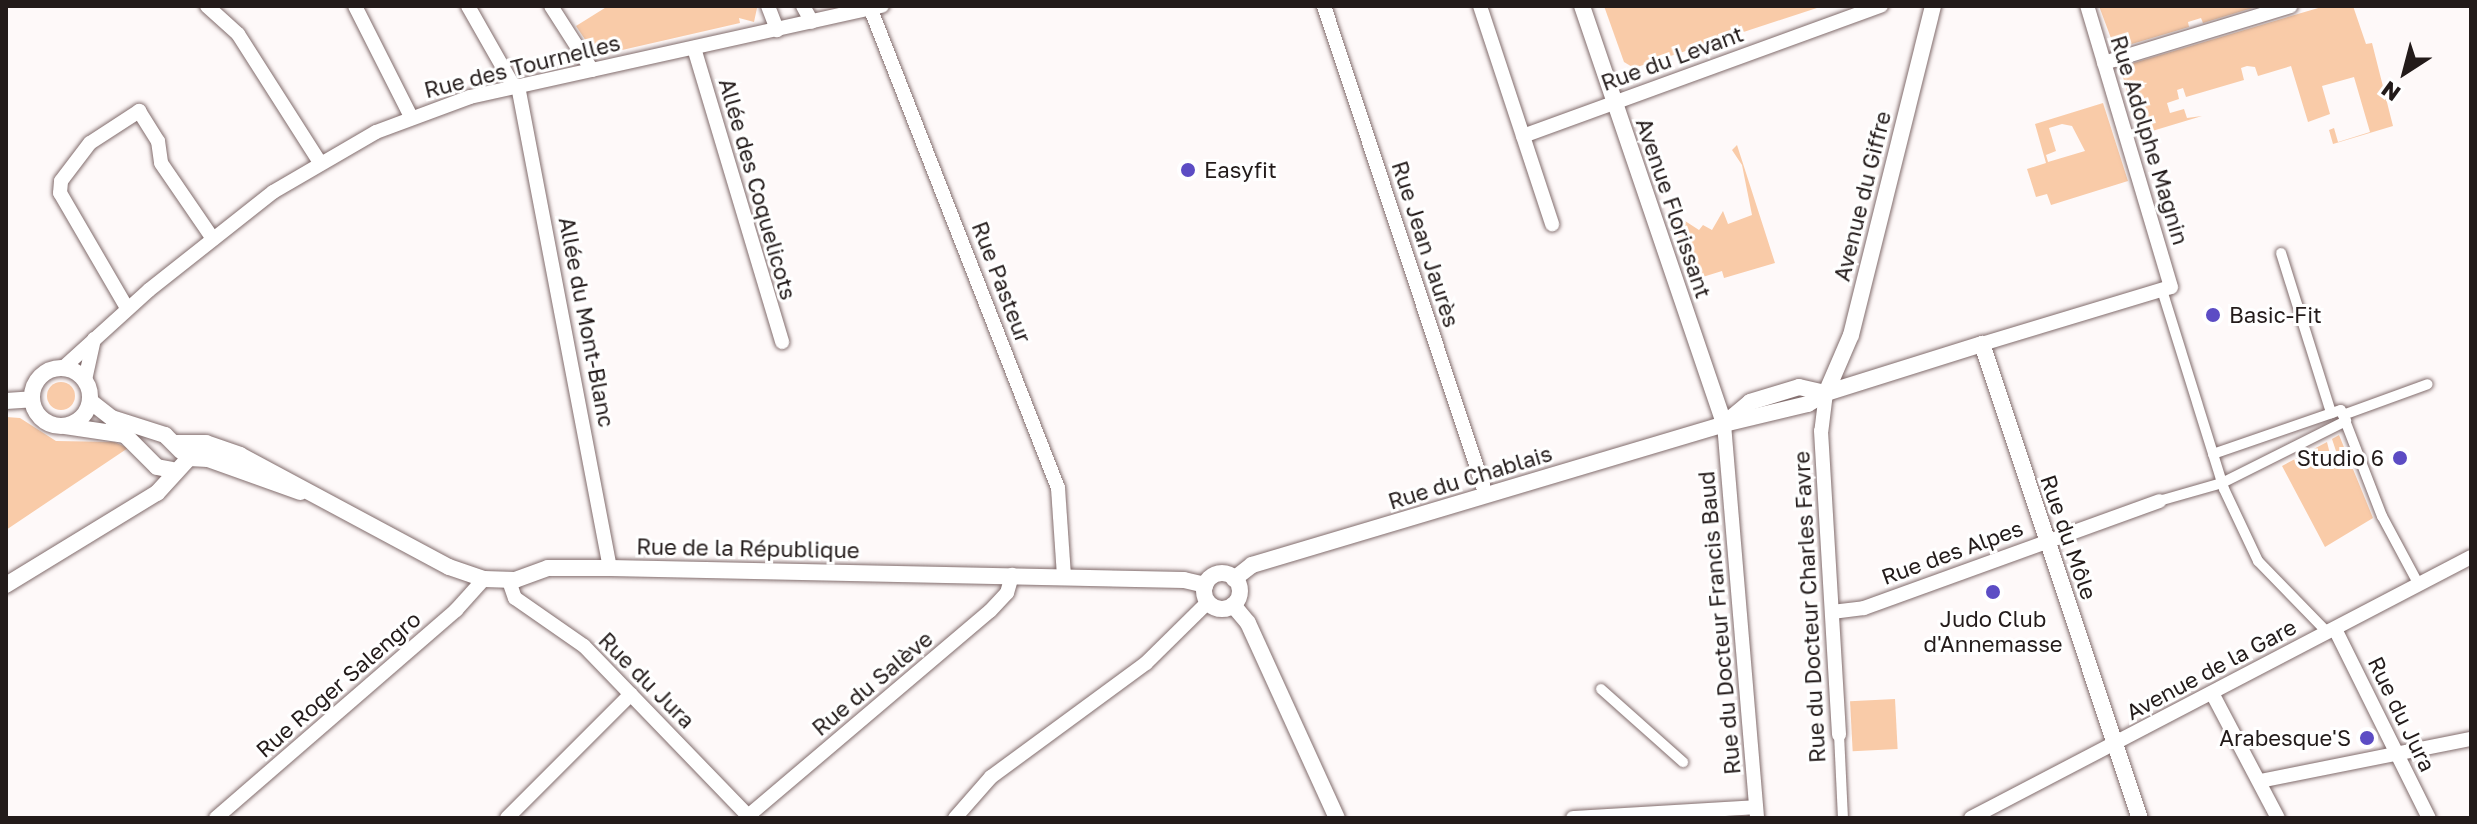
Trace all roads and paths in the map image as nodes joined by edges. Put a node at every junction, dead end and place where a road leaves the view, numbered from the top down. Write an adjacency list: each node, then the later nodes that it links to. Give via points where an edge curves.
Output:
1 (207, 6): 24 (street, via 238,34)
2 (355, 6): 22 (street)
3 (468, 6): 20 (street, Allée du Mont-Blanc)
4 (551, 6): 19 (street)
5 (768, 6): 16 (street)
6 (803, 6): 15 (street)
7 (1324, 6): 49 (street, Rue Jean Jaurès)
8 (1480, 6): 23 (street)
9 (1582, 6): 21 (street, Avenue Florissant)
10 (1881, 6): 21 (street, Rue du Levant)
11 (1933, 6): 36 (street, Avenue du Giffre, via 1851,335)
12 (2087, 6): 18 (street, Rue Adolphe Magnin)
13 (2291, 6): 18 (street)
14 (877, 8): 15 (street, Rue des Tournelles); 55 (street, Rue Pasteur, via 1058,488)
15 (812, 22): 16 (street, Rue des Tournelles)
16 (777, 30): 17 (street, Rue des Tournelles)
17 (694, 48): 19 (street, Rue des Tournelles); 31 (street, Allée des Coquelicots)
18 (2104, 63): 28 (street, Rue Adolphe Magnin)
19 (592, 70): 20 (street, Rue des Tournelles)
20 (516, 86): 22 (street, Rue des Tournelles); 53 (street, Allée du Mont-Blanc)
21 (1615, 101): 23 (street, Rue du Levant); 42 (street, Avenue Florissant)
22 (411, 117): 24 (street, Rue des Tournelles)
23 (1523, 136): 25 (street)
24 (319, 161): 26 (street, Rue des Tournelles)
25 (1552, 224)
26 (213, 239): 29 (street, Rue des Tournelles); 29 (street, via 161,163 158,141 139,111 90,143 59,189)
27 (2281, 253): 40 (street)
28 (2166, 288): 32 (street, Rue du Chablais); 45 (street)
29 (127, 308): 30 (street, Rue des Tournelles)
30 (94, 338): 33 (street, Rue des Tournelles); 34 (street)
31 (782, 342)
32 (1982, 344): 36 (street, Rue du Chablais); 51 (street, Rue du Môle)
33 (63, 368): 34 (street); 37 (street, via 41,376)
34 (85, 380): 39 (street)
35 (2428, 384): 41 (street, Rue des Alpes)
36 (1826, 393): 42 (street, Rue du Chablais, via 1808,404); 64 (street, Rue du Docteur Charles Favre, via 1821,431)
37 (32, 399): 38 (street); 43 (street, via 41,417)
38 (6, 401)
39 (90, 401): 43 (street, via 81,418); 44 (street, Rue de la République, via 107,416)
40 (2331, 413): 41 (street, via 2341,410); 45 (street)
41 (2345, 418): 47 (street, Rue des Alpes); 61 (street, via 2382,516)
42 (1724, 424): 49 (street, Rue du Chablais); 75 (street, Rue du Docteur Francis Baud)
43 (59, 426): 46 (street, Rue de la République, via 125,435 157,467)
44 (175, 443): 46 (street); 48 (street, Rue de la République, via 200,442 230,450)
45 (2213, 454): 47 (street)
46 (177, 465): 48 (street, Rue de la République, via 203,457 278,487); 59 (street, via 157,493)
47 (2223, 486): 50 (street, Rue des Alpes); 65 (street, via 2261,566)
48 (313, 494): 56 (street, Rue de la République, via 449,567)
49 (1486, 495): 57 (street, Rue du Chablais, via 1252,565)
50 (2159, 501): 51 (street, Rue des Alpes)
51 (2046, 541): 64 (street, Rue des Alpes, via 1864,608); 71 (street, Rue du Môle)
52 (2471, 557): 61 (street, Avenue de la Gare)
53 (610, 568): 54 (street, Rue de la République); 58 (street, Rue de la République, via 544,569)
54 (1012, 575): 55 (street, Rue de la République); 77 (street, Rue du Salève, via 1007,593 990,611)
55 (1064, 577): 60 (street, Rue de la République)
56 (484, 579): 58 (street, Rue de la République); 78 (street, Rue Roger Salengro, via 456,610)
57 (1234, 579): 60 (street, via 1218,574); 63 (street, via 1239,592)
58 (509, 581): 68 (street, Rue du Jura, via 515,598 579,642)
59 (6, 585)
60 (1205, 585): 62 (street)
61 (2419, 585): 65 (street, Avenue de la Gare)
62 (1208, 602): 63 (street, via 1220,609); 80 (street, via 1146,663 991,777)
63 (1233, 605): 81 (street, via 1248,623)
64 (1832, 612): 69 (street, Rue du Docteur Charles Favre)
65 (2331, 631): 67 (street, Avenue de la Gare); 72 (street, Rue du Jura)
66 (1601, 689): 73 (street)
67 (2212, 693): 71 (street, Avenue de la Gare); 74 (street)
68 (631, 694): 77 (street, Rue du Jura); 79 (street)
69 (1839, 734): 83 (street, Rue du Docteur Charles Favre)
70 (2471, 739): 72 (street)
71 (2116, 744): 84 (street, Avenue de la Gare); 85 (street, Rue du Môle)
72 (2397, 753): 74 (street); 87 (street, Rue du Jura)
73 (1683, 762)
74 (2260, 781): 86 (street)
75 (1756, 812): 76 (street)
76 (1631, 816): 82 (street)
77 (749, 817)
78 (216, 818)
79 (507, 818)
80 (955, 818)
81 (1337, 818)
82 (1573, 818)
83 (1843, 818)
84 (1971, 818)
85 (2140, 818)
86 (2278, 818)
87 (2429, 818)

